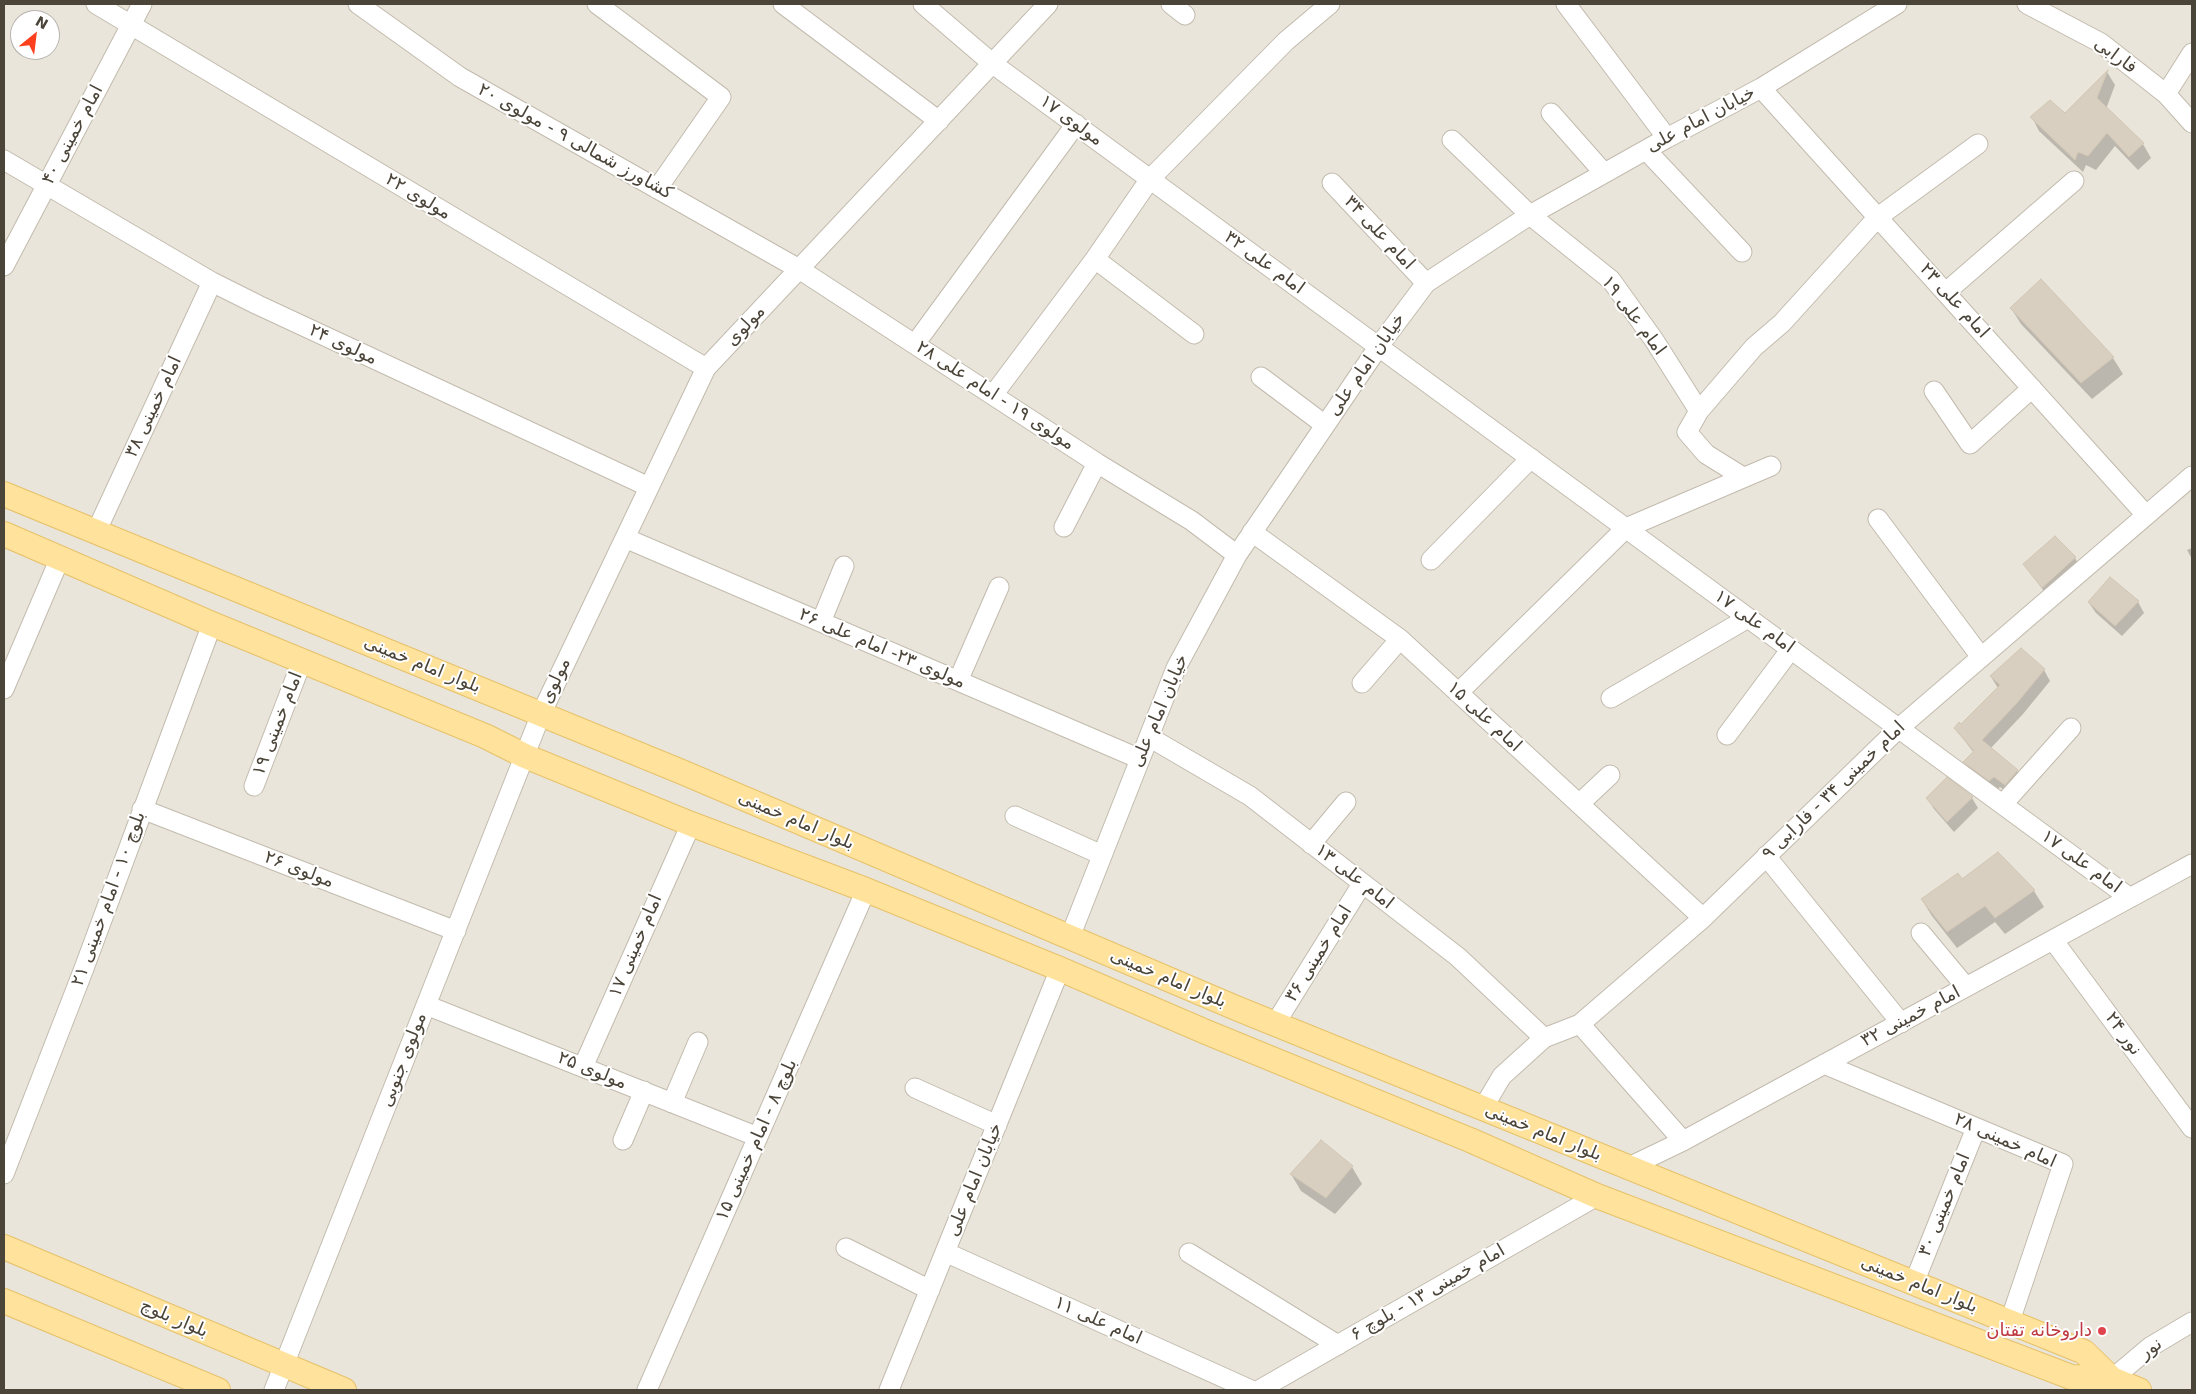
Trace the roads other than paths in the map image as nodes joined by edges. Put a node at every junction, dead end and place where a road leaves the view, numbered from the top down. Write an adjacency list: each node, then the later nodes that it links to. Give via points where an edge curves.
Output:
1 (96, 4): 12 (street, مولوی ۲۲)
2 (142, 4): 12 (street, امام خمینی ۴۰)
3 (358, 4): 31 (street, کشاورز شمالی ۹ - مولوی ۲۰, via 460,78)
4 (597, 4): 31 (street, via 721,97)
5 (783, 4): 18 (street)
6 (923, 4): 14 (street, مولوی ۱۷)
7 (1048, 4): 14 (street, مولوی)
8 (1330, 4): 27 (street, via 1286,40)
9 (1566, 4): 21 (street)
10 (1897, 4): 15 (street, خیابان امام علی)
11 (2028, 4): 16 (street, فارابی, via 2101,44)
12 (131, 26): 30 (street, امام خمینی ۴۰); 44 (street, مولوی ۲۲)
13 (2192, 53): 16 (street)
14 (993, 64): 18 (street, مولوی); 20 (street, مولوی ۱۷)
15 (1761, 88): 21 (street, خیابان امام علی); 33 (street, امام علی ۲۳)
16 (2166, 94): 19 (street, فارابی)
17 (1551, 113): 26 (street)
18 (939, 120): 37 (street, مولوی)
19 (2192, 123)
20 (1076, 124): 27 (street, مولوی ۱۷); 42 (street)
21 (1667, 138): 24 (street, خیابان امام علی)
22 (1452, 140): 32 (street, امام علی ۱۹)
23 (1978, 144): 33 (street)
24 (1646, 150): 26 (street, خیابان امام علی); 34 (street)
25 (4, 160): 30 (street, مولوی ۲۴)
26 (1604, 173): 32 (street, خیابان امام علی)
27 (1150, 179): 35 (street); 43 (street, امام علی ۳۲)
28 (2074, 180): 40 (street)
29 (1332, 183): 39 (street, امام علی ۳۴)
30 (47, 185): 36 (street, امام خمینی ۴۰); 38 (street, مولوی ۲۴)
31 (657, 189): 37 (street, کشاورز شمالی ۹ - مولوی ۲۰)
32 (1530, 215): 39 (street, خیابان امام علی); 49 (street, امام علی ۱۹, via 1611,280)
33 (1878, 217): 40 (street, امام علی ۲۳); 49 (street, via 1782,323 1754,347)
34 (1742, 252)
35 (1095, 259): 41 (street); 48 (street)
36 (4, 266)
37 (799, 269): 42 (street, مولوی ۱۹ - امام علی ۲۸); 44 (street, مولوی)
38 (212, 282): 56 (street, مولوی ۲۴); 62 (street, امام خمینی ۳۸)
39 (1426, 283): 43 (street, خیابان امام علی)
40 (1946, 292): 46 (street, امام علی ۲۳)
41 (1194, 334)
42 (914, 344): 48 (street, مولوی ۱۹ - امام علی ۲۸)
43 (1379, 346): 50 (street, خیابان امام علی); 51 (street, امام علی ۱۷)
44 (706, 368): 56 (street, مولوی)
45 (1261, 377): 50 (street)
46 (2032, 388): 47 (street, via 1970,444); 58 (street, امام علی ۲۳)
47 (1934, 391)
48 (993, 395): 52 (street, مولوی ۱۹ - امام علی ۲۸)
49 (1699, 410): 55 (street, via 1687,432 1706,454)
50 (1325, 425): 63 (street, خیابان امام علی)
51 (1531, 458): 61 (street, امام علی ۱۷); 68 (street)
52 (1097, 463): 60 (street); 66 (street, مولوی ۱۹ - امام علی ۲۸, via 1192,521)
53 (1771, 466): 55 (street)
54 (2192, 476): 58 (street, امام خمینی ۳۴ - فارابی ۹)
55 (1743, 477): 61 (street)
56 (649, 487): 65 (street, مولوی)
57 (4, 494): 62 (main road, بلوار امام خمینی)
58 (2146, 515): 76 (street, امام خمینی ۳۴ - فارابی ۹)
59 (1878, 519): 76 (street)
60 (1064, 527)
61 (1626, 528): 71 (street, امام علی ۱۷); 81 (street)
62 (96, 532): 83 (main road, بلوار امام خمینی)
63 (1252, 532): 66 (street, خیابان امام علی); 74 (street, امام علی ۱۵)
64 (4, 534): 67 (main road, بلوار امام خمینی)
65 (625, 538): 72 (street, مولوی ۲۳- امام علی ۲۶); 83 (street, مولوی)
66 (1237, 555): 87 (street, خیابان امام علی, via 1176,668)
67 (60, 558): 73 (main road, بلوار امام خمینی); 80 (street)
68 (1431, 560)
69 (844, 566): 72 (street)
70 (999, 586): 78 (street)
71 (1748, 618): 75 (street, امام علی ۱۷); 82 (street)
72 (821, 622): 78 (street, مولوی ۲۳- امام علی ۲۶)
73 (212, 624): 77 (main road, بلوار امام خمینی); 95 (street, بلوچ ۱۰ - امام خمینی ۲۱)
74 (1400, 639): 79 (street); 81 (street, امام علی ۱۵)
75 (1791, 649): 84 (street, امام علی ۱۷); 86 (street)
76 (1981, 656): 84 (street, امام خمینی ۳۴ - فارابی ۹)
77 (302, 661): 88 (main road, بلوار امام خمینی); 91 (street, امام خمینی ۱۹)
78 (958, 681): 89 (street, مولوی ۲۳- امام علی ۲۶)
79 (1362, 684)
80 (4, 689)
81 (1458, 693): 93 (street, امام علی ۱۵)
82 (1611, 698)
83 (541, 714): 88 (street, مولوی); 108 (main road, بلوار امام خمینی)
84 (1899, 728): 94 (street, امام علی ۱۷); 100 (street, امام خمینی ۳۴ - فارابی ۹)
85 (2071, 728): 94 (street)
86 (1727, 735)
87 (1149, 737): 89 (street, خیابان امام علی); 98 (street, امام علی ۱۳, via 1250,796)
88 (525, 756): 97 (main road, بلوار امام خمینی); 106 (street, مولوی جنوبی)
89 (1140, 759): 99 (street, خیابان امام علی)
90 (1610, 775): 93 (street)
91 (254, 786)
92 (1346, 802): 98 (street)
93 (1579, 804): 105 (street, امام علی ۱۵)
94 (2003, 804): 104 (street, امام علی ۱۷)
95 (142, 809): 106 (street, مولوی ۲۶); 131 (street, بلوچ ۱۰ - امام خمینی ۲۱)
96 (1015, 816): 99 (street)
97 (691, 824): 103 (main road, بلوار امام خمینی); 119 (street, امام خمینی ۱۷)
98 (1311, 844): 102 (street, امام علی ۱۳)
99 (1102, 855): 108 (street, خیابان امام علی)
100 (1766, 856): 105 (street, امام خمینی ۳۴ - فارابی ۹); 113 (street)
101 (2192, 864): 104 (street, امام خمینی ۳۲)
102 (1362, 884): 114 (street, امام خمینی ۳۶); 116 (street, امام علی ۱۳, via 1458,957)
103 (866, 890): 110 (main road, بلوار امام خمینی); 127 (street, بلوچ ۸ - امام خمینی ۱۵)
104 (2130, 898): 109 (street, امام خمینی ۳۲)
105 (1703, 918): 115 (street, امام خمینی ۳۴ - فارابی ۹)
106 (456, 931): 112 (street, مولوی جنوبی)
107 (1921, 934): 111 (street)
108 (1070, 937): 110 (main road); 114 (main road, بلوار امام خمینی)
109 (2053, 940): 111 (street, امام خمینی ۳۲); 126 (street, نور ۲۴)
110 (1060, 969): 124 (street, خیابان امام علی); 132 (main road, بلوار امام خمینی)
111 (1966, 987): 113 (street, امام خمینی ۳۲)
112 (426, 1004): 119 (street, مولوی ۲۵); 143 (street, مولوی جنوبی)
113 (1900, 1023): 118 (street, امام خمینی ۳۲)
114 (1275, 1024): 123 (main road, بلوار امام خمینی)
115 (1580, 1024): 116 (street, امام خمینی ۳۴ - فارابی ۹); 129 (street)
116 (1544, 1038): 123 (street, امام خمینی ۳۴ - فارابی ۹, via 1502,1076)
117 (698, 1042): 122 (street)
118 (1824, 1064): 125 (street, امام خمینی ۲۸); 129 (street, امام خمینی ۳۲)
119 (583, 1067): 121 (street, مولوی ۲۵)
120 (915, 1088): 124 (street)
121 (644, 1091): 122 (street, مولوی ۲۵); 128 (street)
122 (672, 1102): 127 (street, مولوی ۲۵)
123 (1482, 1108): 130 (main road, بلوار امام خمینی)
124 (997, 1125): 135 (street, خیابان امام علی)
125 (1976, 1128): 137 (street, امام خمینی ۳۰); 140 (street, امام خمینی ۲۸, via 2063,1164)
126 (2192, 1128)
127 (758, 1137): 148 (street, بلوچ ۸ - امام خمینی ۱۵)
128 (623, 1140)
129 (1683, 1141): 130 (street, امام خمینی ۳۲)
130 (1629, 1168): 137 (main road, بلوار امام خمینی)
131 (4, 1174)
132 (1597, 1196): 142 (street, امام خمینی ۱۳ - بلوچ ۶); 144 (main road, بلوار امام خمینی, via 2071,1377)
133 (4, 1248): 143 (main road, بلوار بلوچ)
134 (846, 1248): 138 (street)
135 (945, 1252): 138 (street, خیابان امام علی); 150 (street, امام علی ۱۱)
136 (1189, 1253): 142 (street)
137 (1914, 1283): 140 (main road, بلوار امام خمینی)
138 (930, 1290): 149 (street, خیابان امام علی)
139 (4, 1301): 145 (main road)
140 (2010, 1322): 144 (main road, بلوار امام خمینی, via 2084,1352)
141 (2192, 1322): 144 (street, نور, via 2150,1347)
142 (1338, 1345): 151 (street, امام خمینی ۱۳ - بلوچ ۶)
143 (284, 1365): 146 (street, مولوی جنوبی); 147 (main road, بلوار بلوچ)
144 (2108, 1385): 152 (main road)
145 (218, 1390)
146 (274, 1390)
147 (344, 1390)
148 (647, 1390)
149 (889, 1390)
150 (1250, 1390)
151 (1259, 1390)
152 (2139, 1390)

